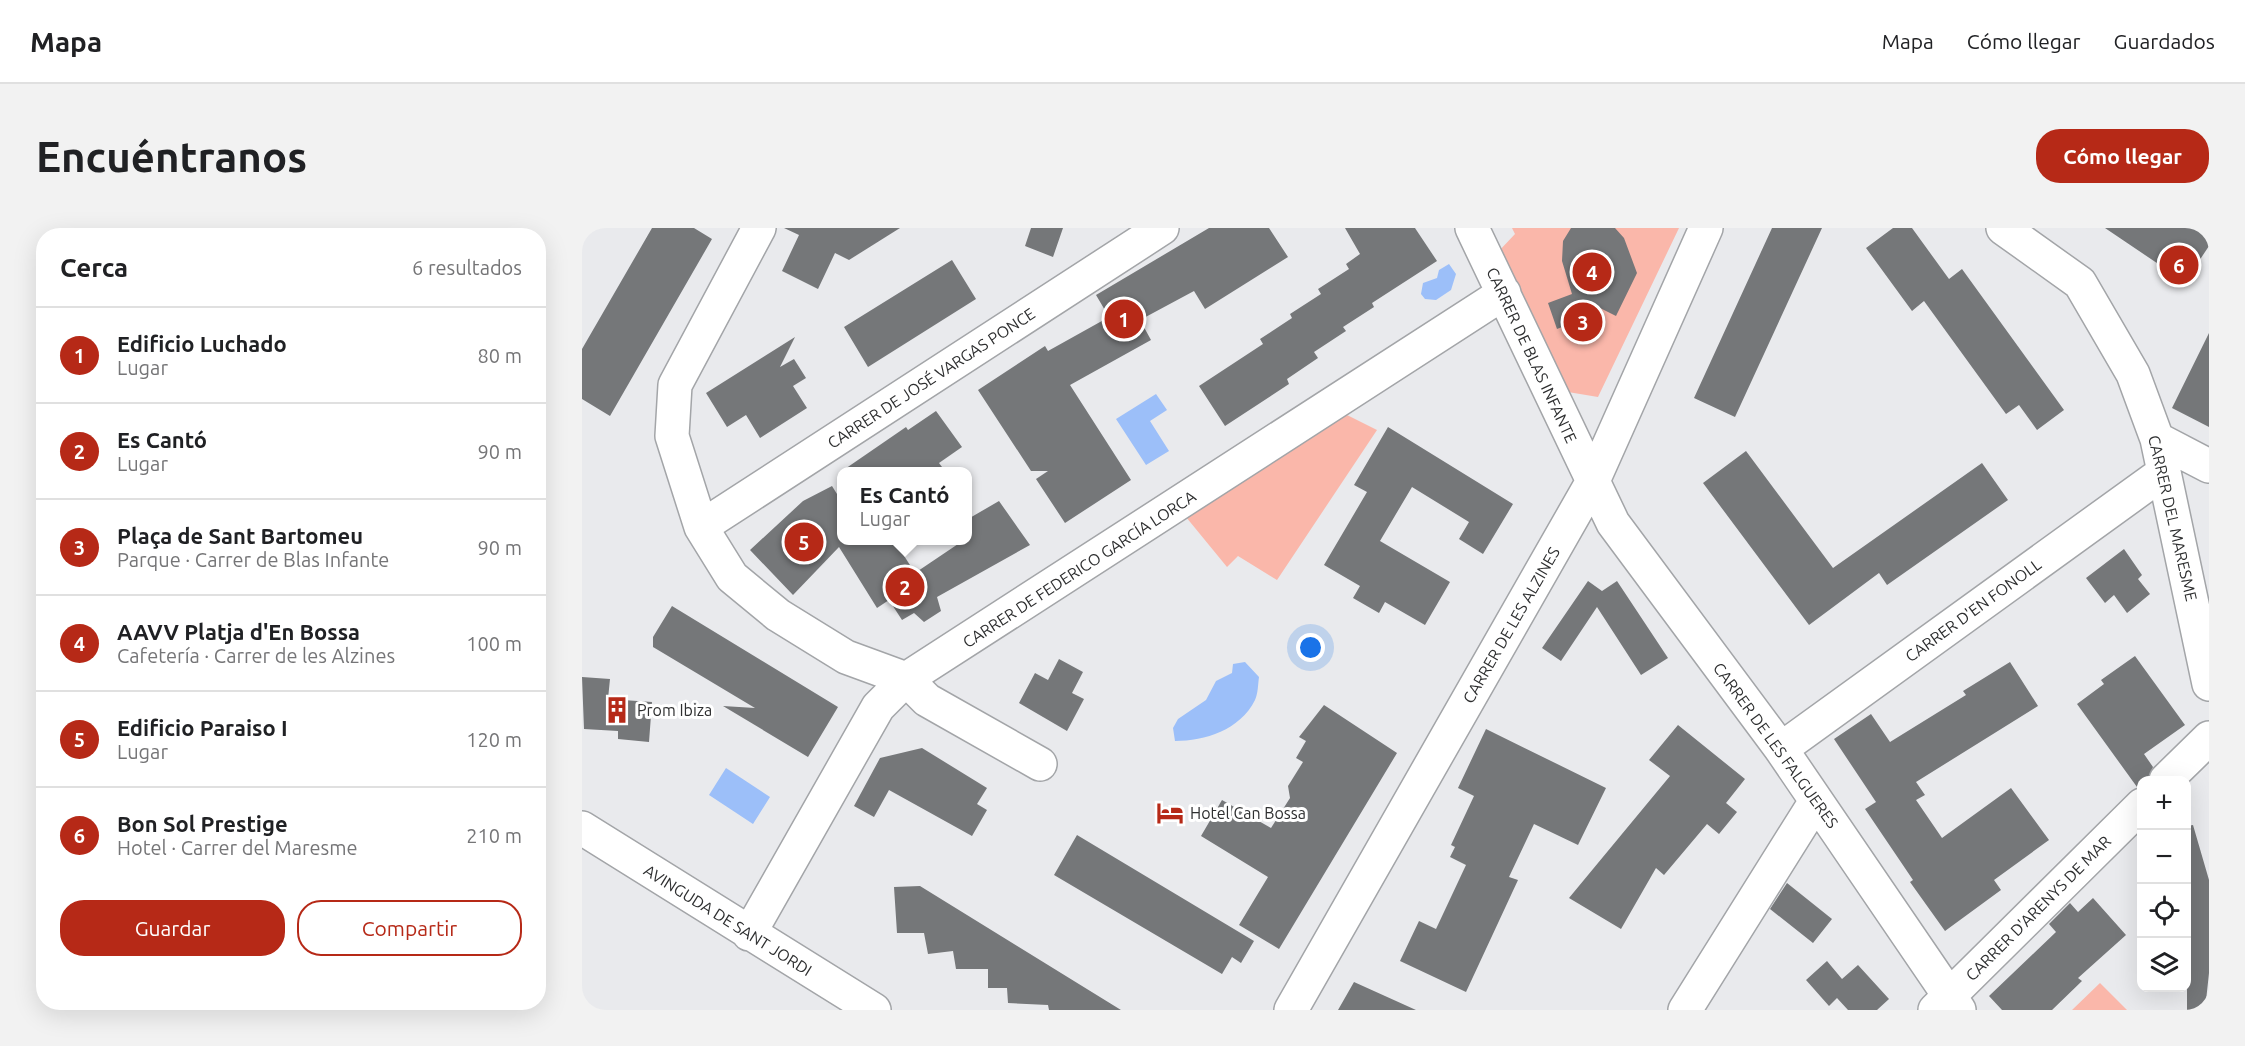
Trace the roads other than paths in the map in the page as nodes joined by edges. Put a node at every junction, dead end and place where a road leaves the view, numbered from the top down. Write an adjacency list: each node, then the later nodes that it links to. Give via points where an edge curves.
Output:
1 (759, 228): 11 (street, via 675,385 672,436)
2 (1162, 228): 11 (street, CARRER DE JOSÉ VARGAS PONCE)
3 (1472, 228): 6 (street, CARRER DE BLAS INFANTE)
4 (1706, 228): 10 (street, CARRER DE LES ALZINES)
5 (2003, 228): 7 (street, CARRER DEL MARESME, via 2080,283 2133,374)
6 (1504, 293): 10 (street, CARRER DE BLAS INFANTE); 12 (street, CARRER DE FEDERICO GARCÍA LORCA)
7 (2157, 439): 8 (street); 9 (street, CARRER DEL MARESME)
8 (2209, 466)
9 (2164, 472): 13 (street, CARRER DEL MARESME); 15 (street, CARRER D'EN FONOLL)
10 (1593, 481): 15 (street, CARRER DE LES FALGUERES, via 1613,524); 24 (street, CARRER DE LES ALZINES)
11 (701, 527): 12 (street, via 732,577 778,615 846,657)
12 (906, 678): 16 (street, via 927,700); 21 (street, CARRER DE FEDERICO GARCÍA LORCA, via 878,706)
13 (2209, 684)
14 (2209, 738): 17 (street)
15 (1781, 749): 18 (street, CARRER DE LES FALGUERES)
16 (1040, 764)
17 (2170, 776)
18 (1816, 801): 22 (street, CARRER DE LES FALGUERES); 25 (street)
19 (2137, 810): 22 (street, CARRER D'ARENYS DE MAR)
20 (582, 828): 21 (street, AVINGUDA DE SANT JORDI)
21 (749, 934): 23 (street, AVINGUDA DE SANT JORDI)
22 (1948, 1005)
23 (874, 1010)
24 (1291, 1010)
25 (1685, 1010)

